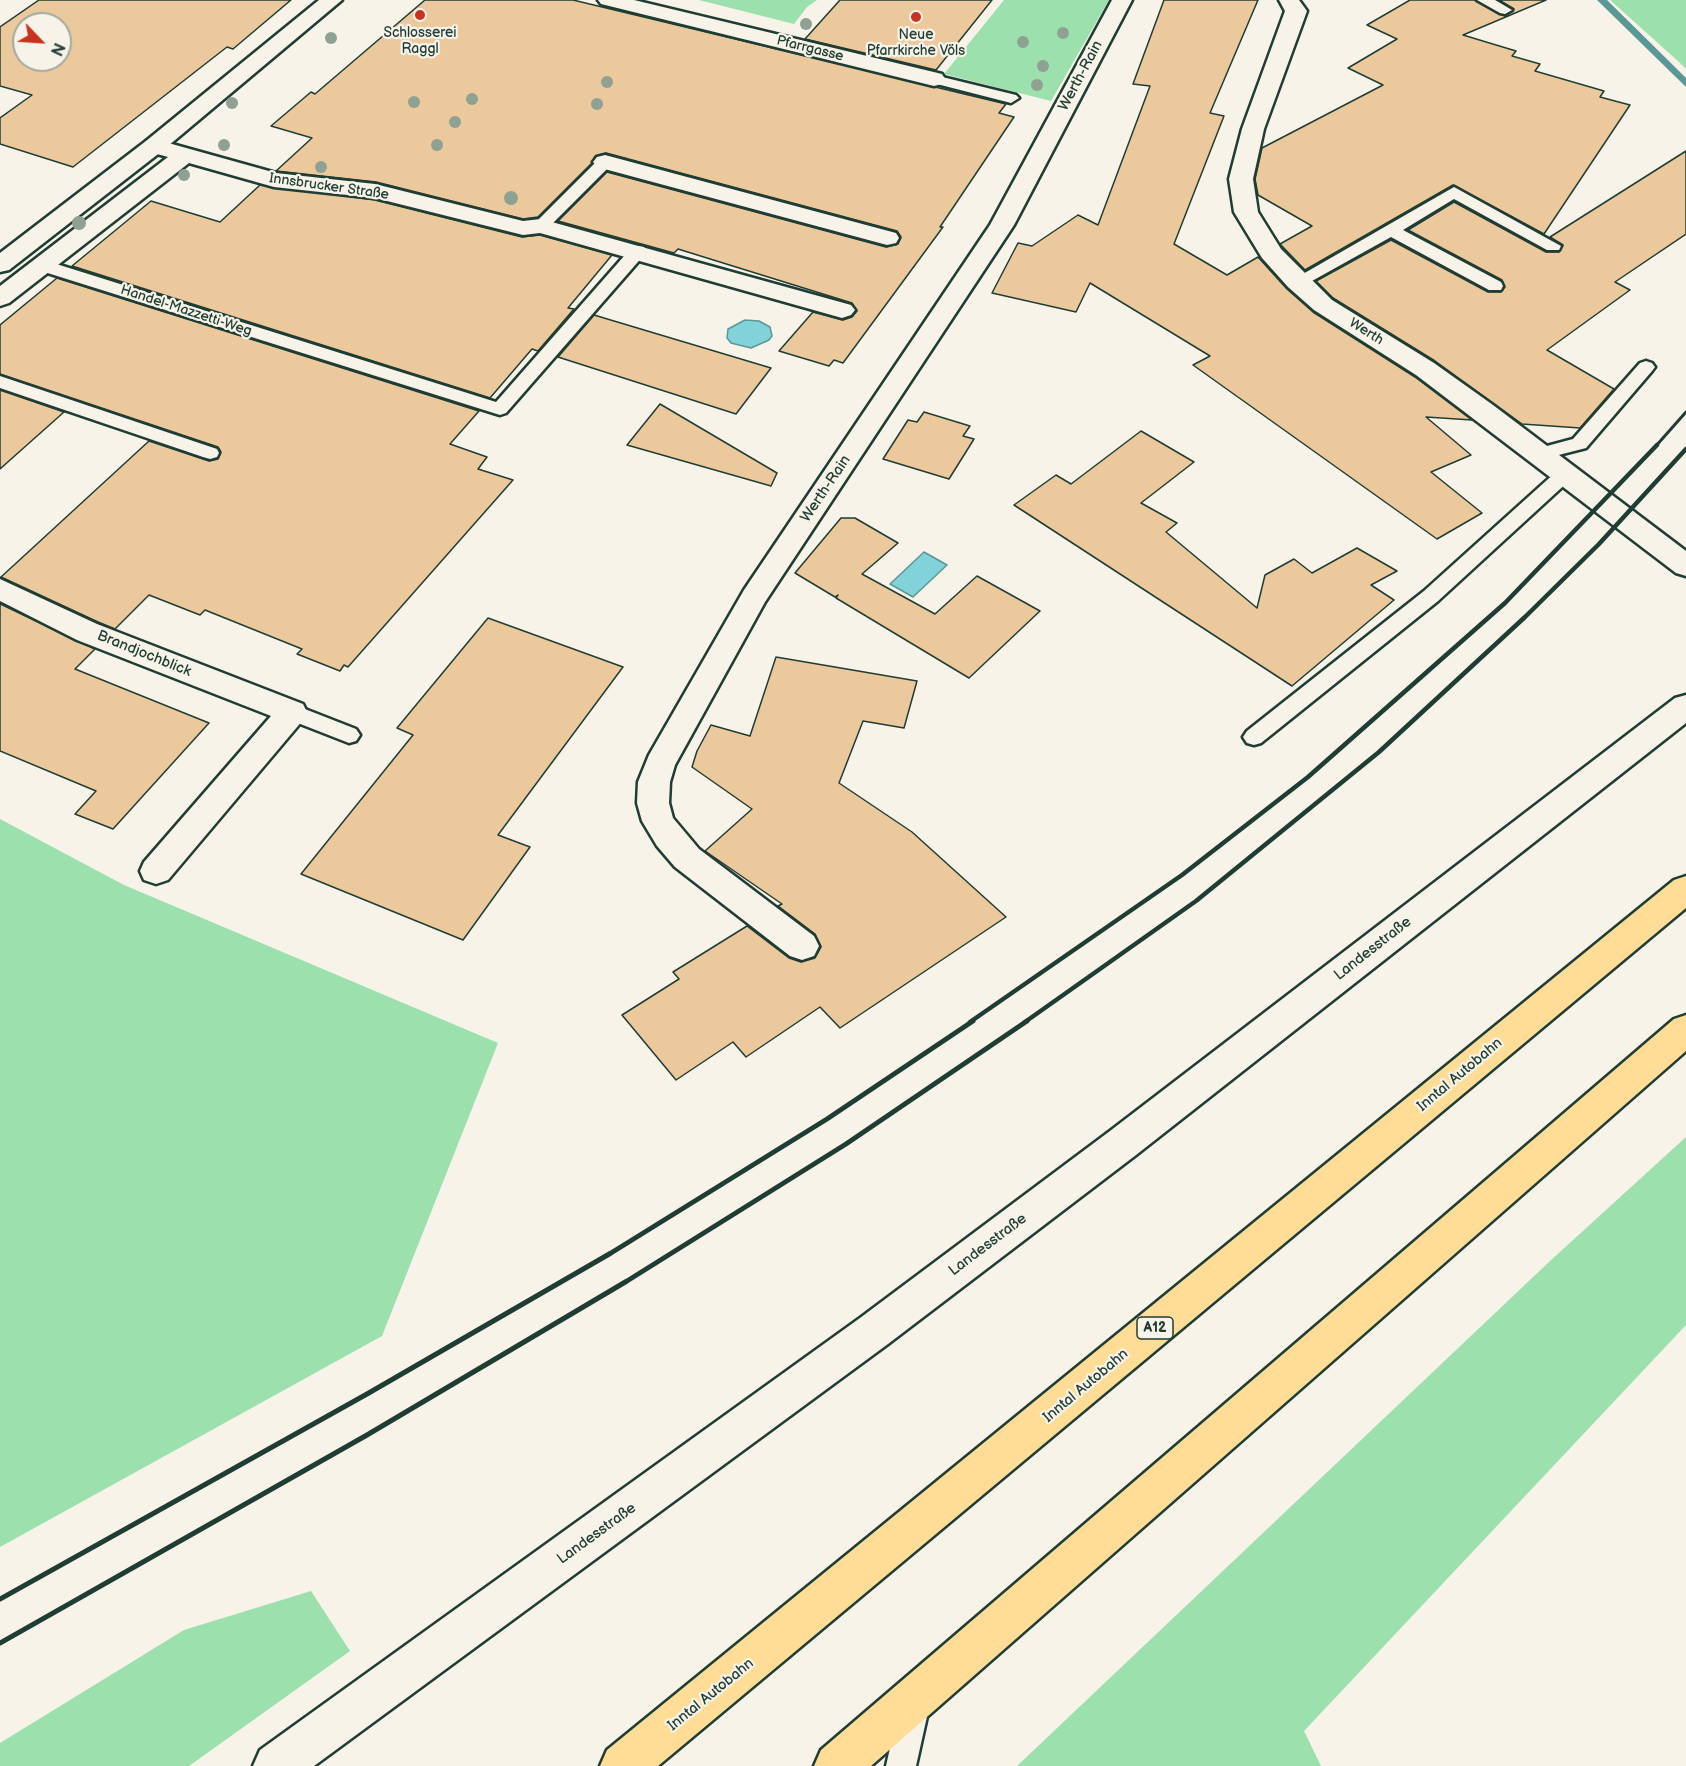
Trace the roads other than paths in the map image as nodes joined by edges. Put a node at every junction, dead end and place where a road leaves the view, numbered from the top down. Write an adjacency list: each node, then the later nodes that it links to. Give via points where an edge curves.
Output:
1 (332, 0): 9 (street)
2 (608, 0): 7 (street, Pfarrgasse)
3 (1122, 0): 36 (street, Werth-Rain, via 1002,225 754,597 657,773 653,803 668,837 687,858)
4 (1290, 0): 19 (street, Werth, via 1296,11 1253,129 1241,179 1246,212 1260,237)
5 (1485, 0): 6 (lane)
6 (1505, 10)
7 (934, 79): 8 (lane, Pfarrgasse)
8 (1011, 99)
9 (154, 146): 10 (street, Innsbrucker Straße); 17 (street)
10 (185, 155): 12 (street, Innsbrucker Straße, via 274,180 375,191 523,228); 18 (street)
11 (605, 162): 12 (lane); 14 (street)
12 (542, 226): 16 (street, Innsbrucker Straße)
13 (1391, 230): 15 (lane, via 1454,192); 19 (lane); 20 (lane)
14 (887, 238)
15 (1553, 246)
16 (638, 251): 18 (lane, Handel-Mazzetti-Weg, via 500,409); 22 (street, Innsbrucker Straße)
17 (6, 256)
18 (44, 266): 21 (street)
19 (1297, 282): 26 (street, Werth, via 1323,305 1425,369)
20 (1495, 286)
21 (0, 298)
22 (842, 310)
23 (1646, 367): 26 (lane, via 1579,444)
24 (0, 382): 25 (lane)
25 (210, 453)
26 (1539, 454): 27 (street, Werth)
27 (1564, 475): 28 (street, Werth); 33 (lane, via 1431,596)
28 (1686, 566)
29 (0, 589): 31 (street, Brandjochblick, via 87,632)
30 (1686, 706): 39 (street, Landesstraße, via 903,1309)
31 (292, 712): 32 (lane, Brandjochblick); 34 (street)
32 (349, 735)
33 (1254, 737)
34 (156, 871)
35 (1686, 889): 40 (highway, Inntal Autobahn / A12)
36 (802, 946)
37 (1686, 1030): 38 (highway)
38 (916, 1698): 41 (highway); 42 (lane)
39 (276, 1766)
40 (623, 1766)
41 (837, 1766)
42 (901, 1766)

